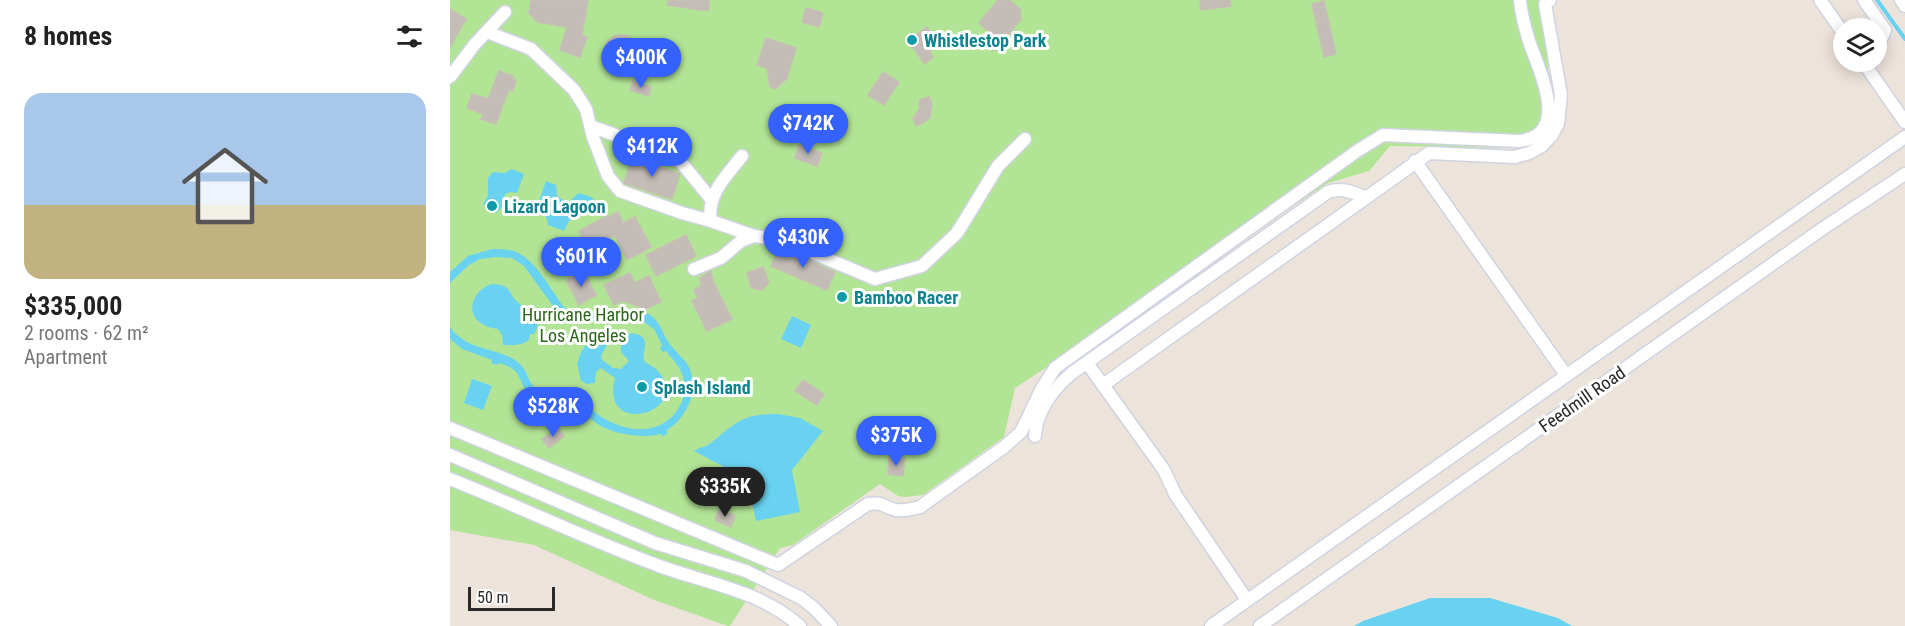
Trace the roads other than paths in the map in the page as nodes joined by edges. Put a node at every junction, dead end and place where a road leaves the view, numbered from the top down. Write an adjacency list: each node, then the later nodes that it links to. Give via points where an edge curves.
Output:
1 (1520, 0): 28 (street, via 1549,106 1539,134 1519,141 1383,135 1055,368 1020,432 920,507 895,510 881,502 868,504 778,565)
2 (1550, 0): 18 (street, via 1545,4 1561,95 1558,124 1542,146 1515,157 1429,153)
3 (1820, 0): 8 (street)
4 (1864, 0): 9 (street)
5 (1900, 0): 6 (street)
6 (1905, 6)
7 (505, 12): 10 (street)
8 (1833, 18)
9 (1877, 18)
10 (487, 32): 12 (street); 14 (street, via 531,49 574,90 586,109)
11 (1873, 72): 13 (street)
12 (450, 77)
13 (1905, 122)
14 (590, 126): 21 (street, via 680,161); 22 (street, via 608,176 620,191)
15 (1905, 137): 26 (street)
16 (1025, 139): 23 (street, via 998,166 957,233 922,266 875,279 782,240)
17 (742, 156): 21 (street)
18 (1414, 161): 20 (street); 26 (street)
19 (1905, 174): 38 (street, Feedmill Road)
20 (1365, 197): 25 (street, via 1346,190 1328,192); 27 (street)
21 (711, 200): 22 (street)
22 (711, 221): 23 (street)
23 (754, 236): 24 (street, via 741,241 722,258)
24 (694, 269)
25 (1087, 363): 27 (street); 29 (street, via 1052,393)
26 (1566, 375): 34 (street)
27 (1103, 385): 34 (street, via 1164,470 1175,494)
28 (450, 428)
29 (1035, 436)
30 (450, 455): 32 (street, via 655,543)
31 (450, 479): 33 (street, via 654,564)
32 (729, 565): 33 (street); 36 (street, via 801,598)
33 (723, 585): 35 (street, via 772,606)
34 (1248, 600): 37 (street)
35 (800, 626)
36 (831, 626)
37 (1211, 626)
38 (1260, 626)

